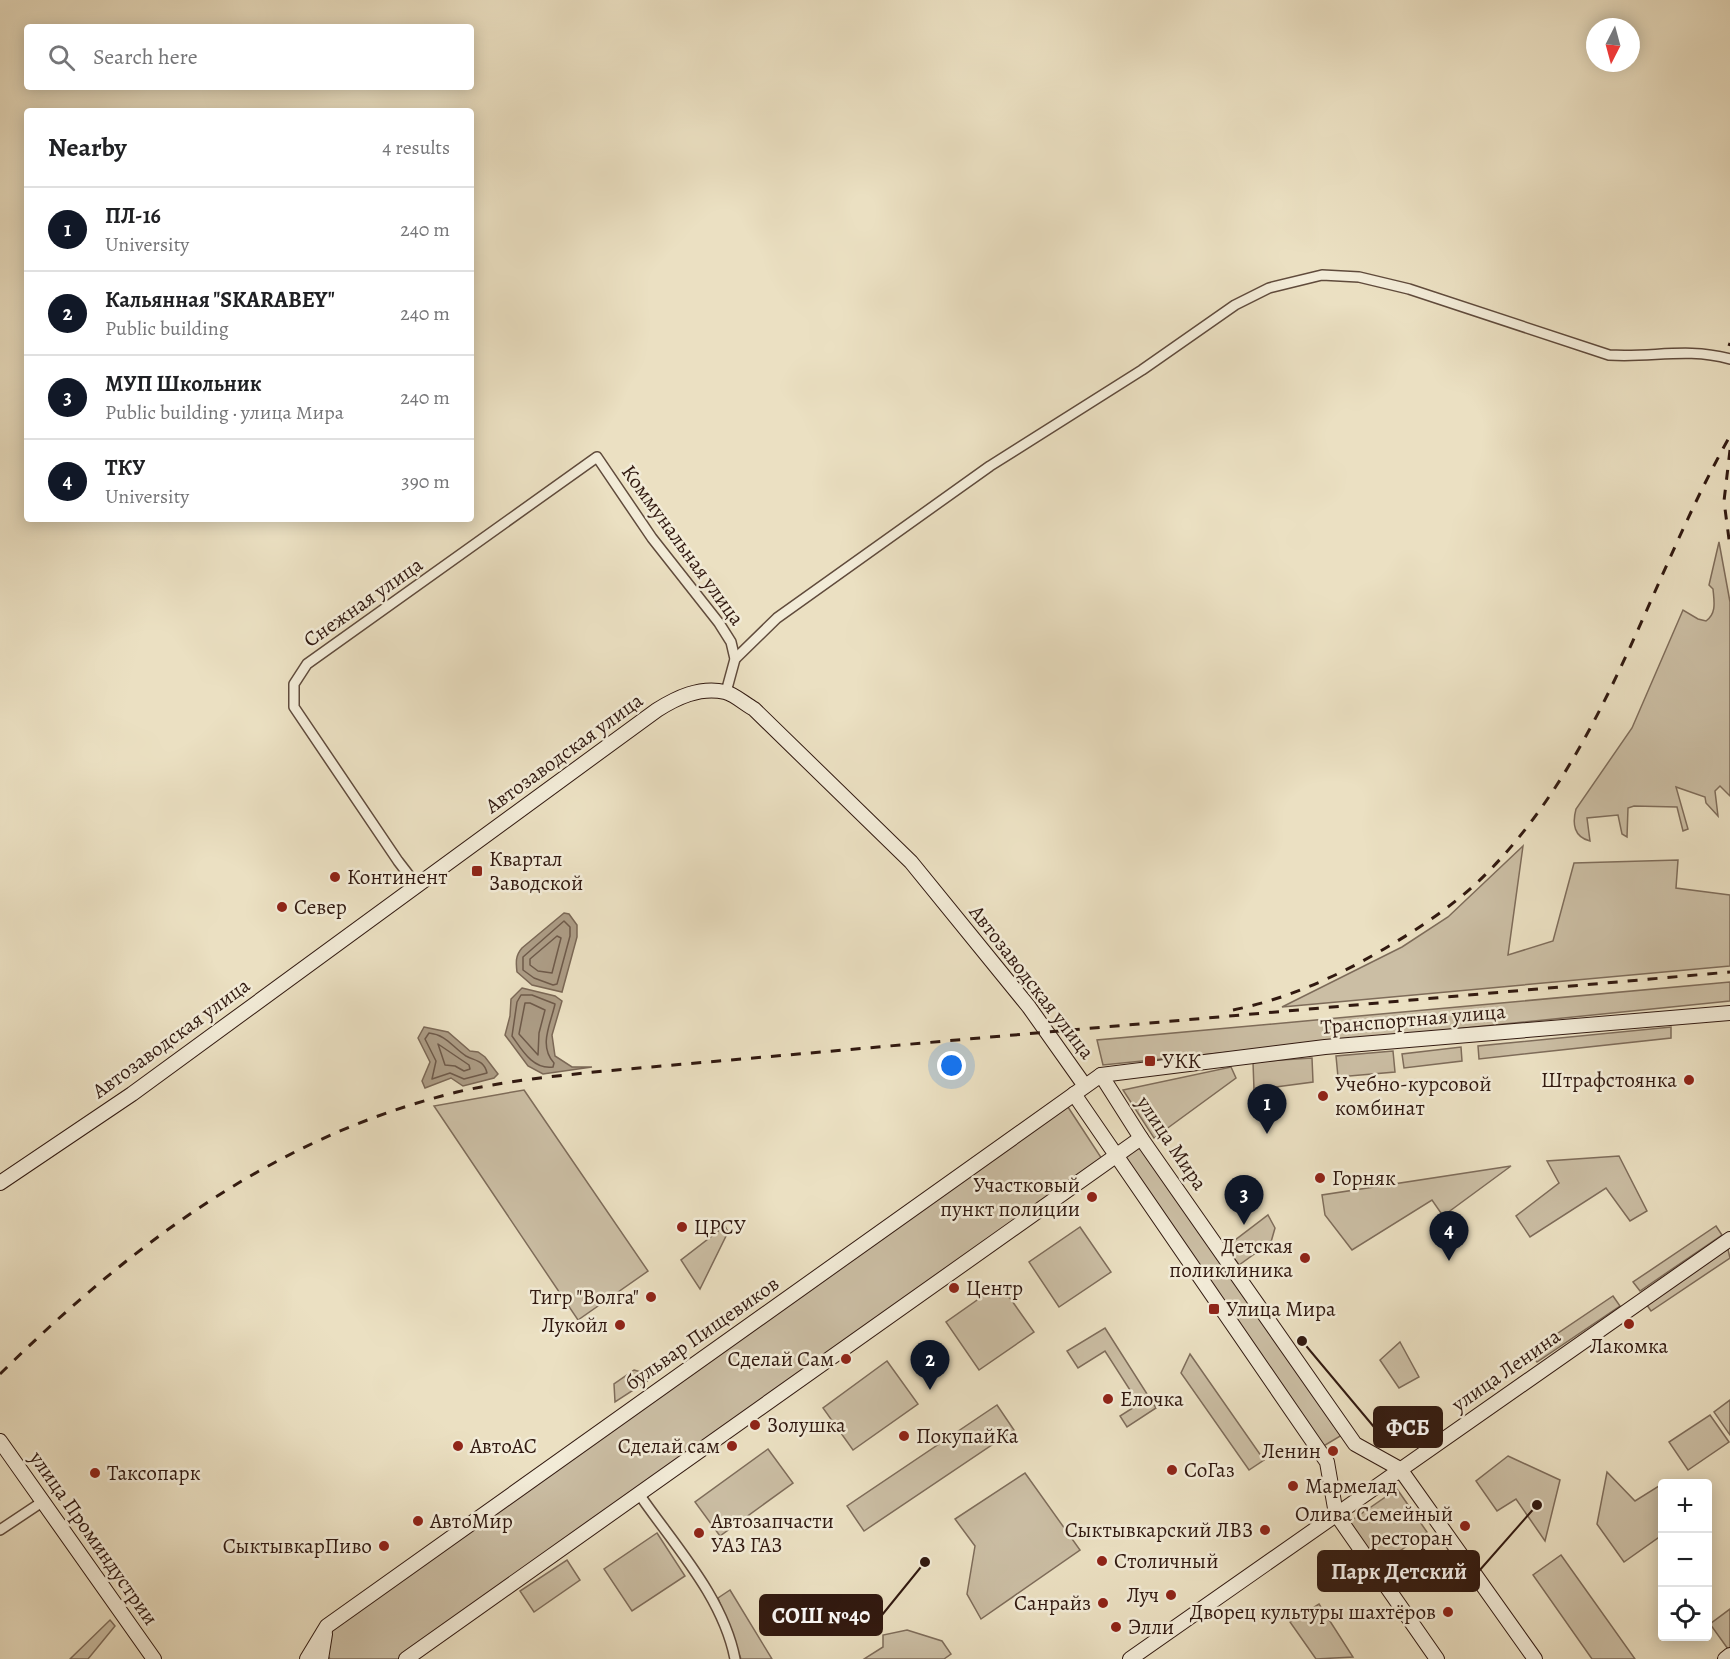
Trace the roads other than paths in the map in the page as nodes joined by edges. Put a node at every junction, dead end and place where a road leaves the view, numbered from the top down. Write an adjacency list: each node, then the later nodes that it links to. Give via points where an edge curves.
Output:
1 (1730, 359): 3 (street, via 1686,351 1635,357 1600,353 1409,289 1359,277 1322,275 1269,288 1234,305 1160,359 990,466 777,618)
2 (597, 457): 3 (street, Коммунальная улица, via 652,538 720,623); 5 (street, Снежная улица, via 307,664 294,684 294,707)
3 (735, 659): 4 (street, Коммунальная улица)
4 (726, 692): 5 (main road, Автозаводская улица, via 679,696); 8 (main road, Автозаводская улица, via 754,709 911,862 1029,1006)
5 (418, 887): 11 (main road, Автозаводская улица, via 132,1094)
6 (1730, 1012): 7 (main road, Транспортная улица, via 1325,1047)
7 (1101, 1075): 8 (main road, бульвар Пищевиков); 9 (main road, улица Мира)
8 (1079, 1090): 10 (main road); 19 (main road, бульвар Пищевиков)
9 (1141, 1138): 10 (main road); 14 (main road, улица Мира, via 1355,1444)
10 (1116, 1157): 15 (main road); 17 (main road, via 1327,1462)
11 (0, 1183)
12 (1730, 1239): 14 (main road, улица Ленина)
13 (0, 1441): 16 (main road, улица Проминдустрии)
14 (1400, 1469): 17 (main road, улица Ленина); 28 (main road, улица Мира)
15 (639, 1494): 24 (main road); 25 (street, via 711,1597)
16 (42, 1502): 18 (street); 21 (main road, улица Проминдустрии)
17 (1336, 1514): 26 (main road, улица Ленина); 27 (main road)
18 (0, 1530)
19 (327, 1626): 22 (main road, бульвар Пищевиков); 23 (main road)
20 (1730, 1655): 29 (main road)
21 (154, 1659)
22 (307, 1659)
23 (321, 1659)
24 (406, 1659)
25 (735, 1659)
26 (1130, 1659)
27 (1437, 1659)
28 (1535, 1659)
29 (1725, 1659)

